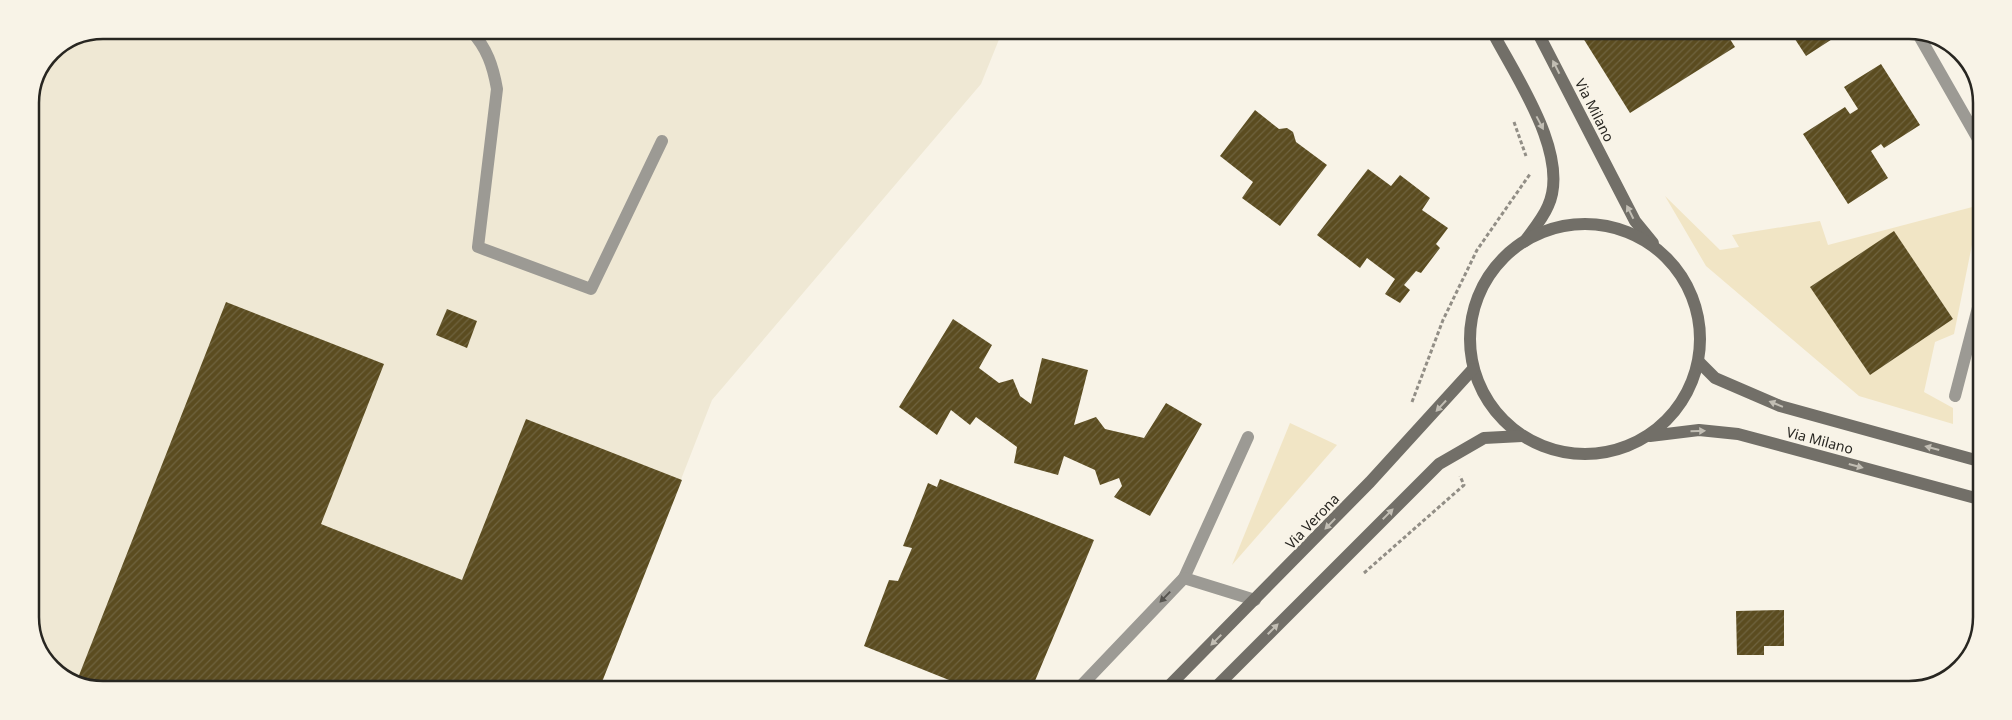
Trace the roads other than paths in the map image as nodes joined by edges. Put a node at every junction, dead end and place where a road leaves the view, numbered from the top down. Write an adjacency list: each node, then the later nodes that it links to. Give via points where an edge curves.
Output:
1 (478, 39): 6 (lane, via 493,65 497,89 478,247 591,289)
2 (1496, 39): 7 (main road, one-way to 7, via 1546,133 1555,173 1549,204)
3 (1541, 39): 8 (main road, Via Milano, one-way to 3, via 1635,221)
4 (1921, 40): 5 (lane)
5 (1973, 130)
6 (662, 141)
7 (1525, 241): 8 (main road, via 1558,227 1593,224 1628,232); 11 (main road, via 1497,265 1478,296 1470,332)
8 (1659, 250): 10 (main road, via 1680,273 1694,301 1701,330)
9 (1973, 324): 12 (lane)
10 (1699, 362): 15 (main road, via 1682,403); 16 (main road, Via Milano, one-way to 10, via 1780,406 1715,378)
11 (1473, 369): 14 (main road, via 1492,407); 19 (main road, Via Verona, one-way to 19, via 1370,482)
12 (1955, 396)
13 (1248, 436): 18 (lane)
14 (1522, 436): 15 (main road, via 1552,450 1586,455 1619,450); 22 (main road, one-way to 14, via 1439,464 1484,438)
15 (1650, 436): 17 (main road, Via Milano, one-way to 17, via 1699,430 1738,434)
16 (1973, 459)
17 (1973, 497)
18 (1184, 578): 19 (lane); 20 (lane, one-way to 20)
19 (1255, 600): 21 (main road, Via Verona, one-way to 21)
20 (1086, 681)
21 (1174, 681)
22 (1221, 681)

